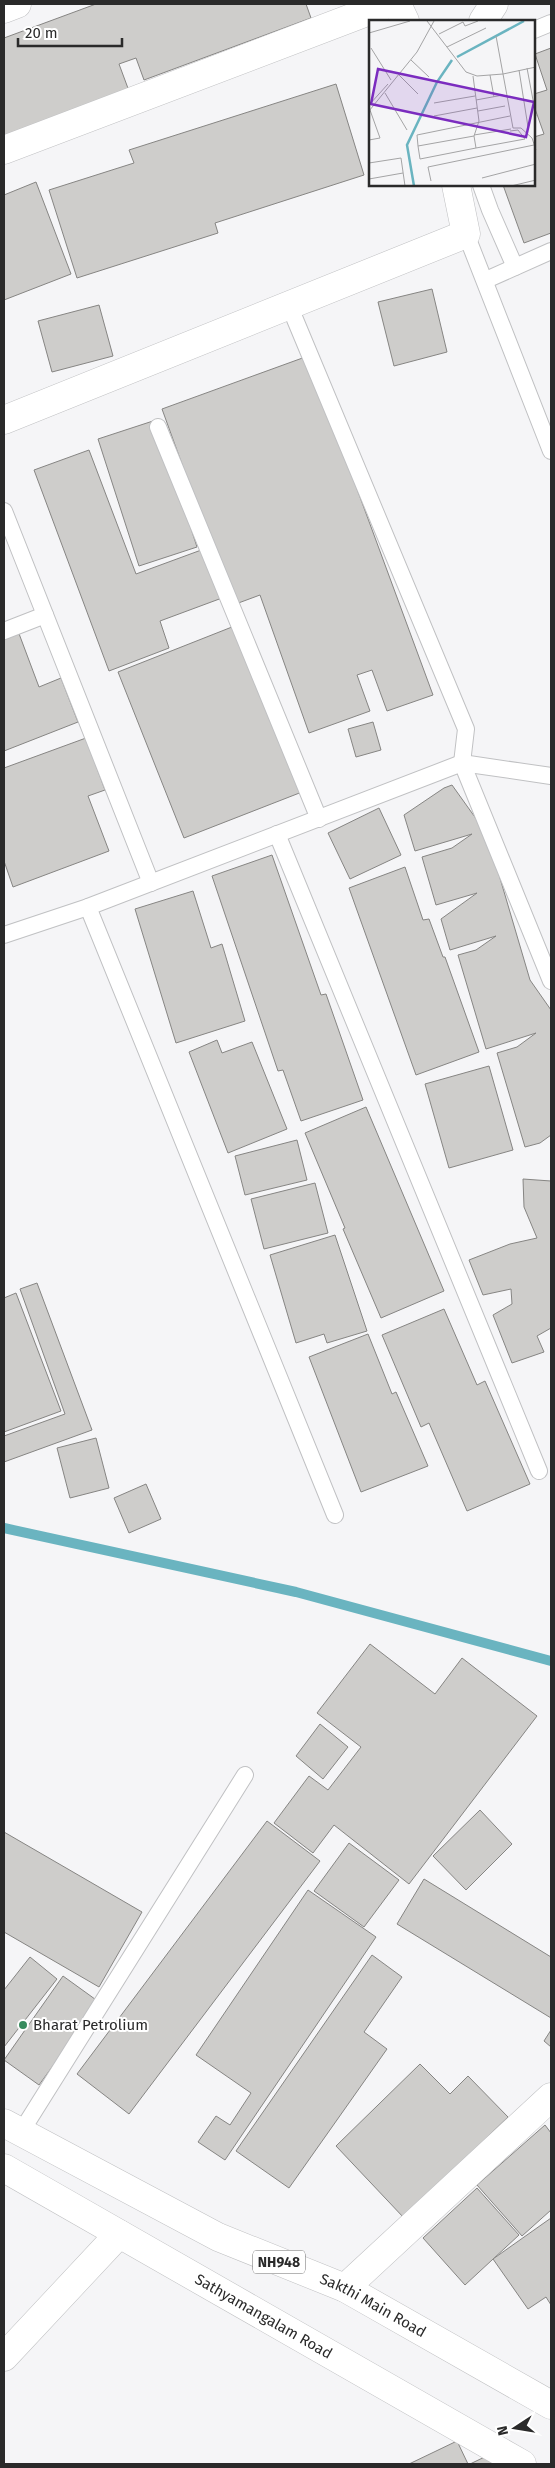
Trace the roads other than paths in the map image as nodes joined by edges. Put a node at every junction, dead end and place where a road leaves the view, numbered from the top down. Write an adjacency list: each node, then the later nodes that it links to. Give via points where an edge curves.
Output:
1 (17, 4): 5 (main road)
2 (388, 4): 10 (main road)
3 (397, 4): 6 (main road)
4 (494, 4): 7 (main road)
5 (4, 9)
6 (405, 20)
7 (484, 20)
8 (551, 23): 9 (lane)
9 (535, 30)
10 (4, 150)
11 (456, 186): 13 (main road)
12 (482, 186): 15 (lane)
13 (466, 234): 16 (lane); 17 (main road)
14 (551, 251): 15 (lane)
15 (515, 267): 16 (lane)
16 (486, 280): 20 (lane)
17 (289, 305): 18 (main road); 24 (lane, via 466,729)
18 (4, 420)
19 (158, 427): 26 (lane)
20 (551, 451)
21 (4, 511): 22 (lane)
22 (45, 614): 23 (lane); 28 (lane)
23 (4, 631)
24 (462, 763): 25 (lane); 26 (lane); 31 (lane)
25 (551, 776)
26 (319, 819): 27 (lane)
27 (277, 834): 28 (lane); 32 (lane)
28 (151, 883): 29 (lane)
29 (88, 907): 30 (lane); 33 (lane)
30 (4, 935)
31 (551, 981)
32 (539, 1471)
33 (336, 1515)
34 (245, 1775): 36 (lane)
35 (551, 2097): 39 (main road)
36 (12, 2127): 39 (main road, Sakthi Main Road / NH948, via 218,2238)
37 (4, 2168): 38 (main road, Sathyamangalam Road)
38 (120, 2234): 40 (main road); 42 (main road, Sathyamangalam Road)
39 (345, 2288): 41 (main road, Sakthi Main Road / NH948)
40 (4, 2357)
41 (551, 2405)
42 (522, 2464)

